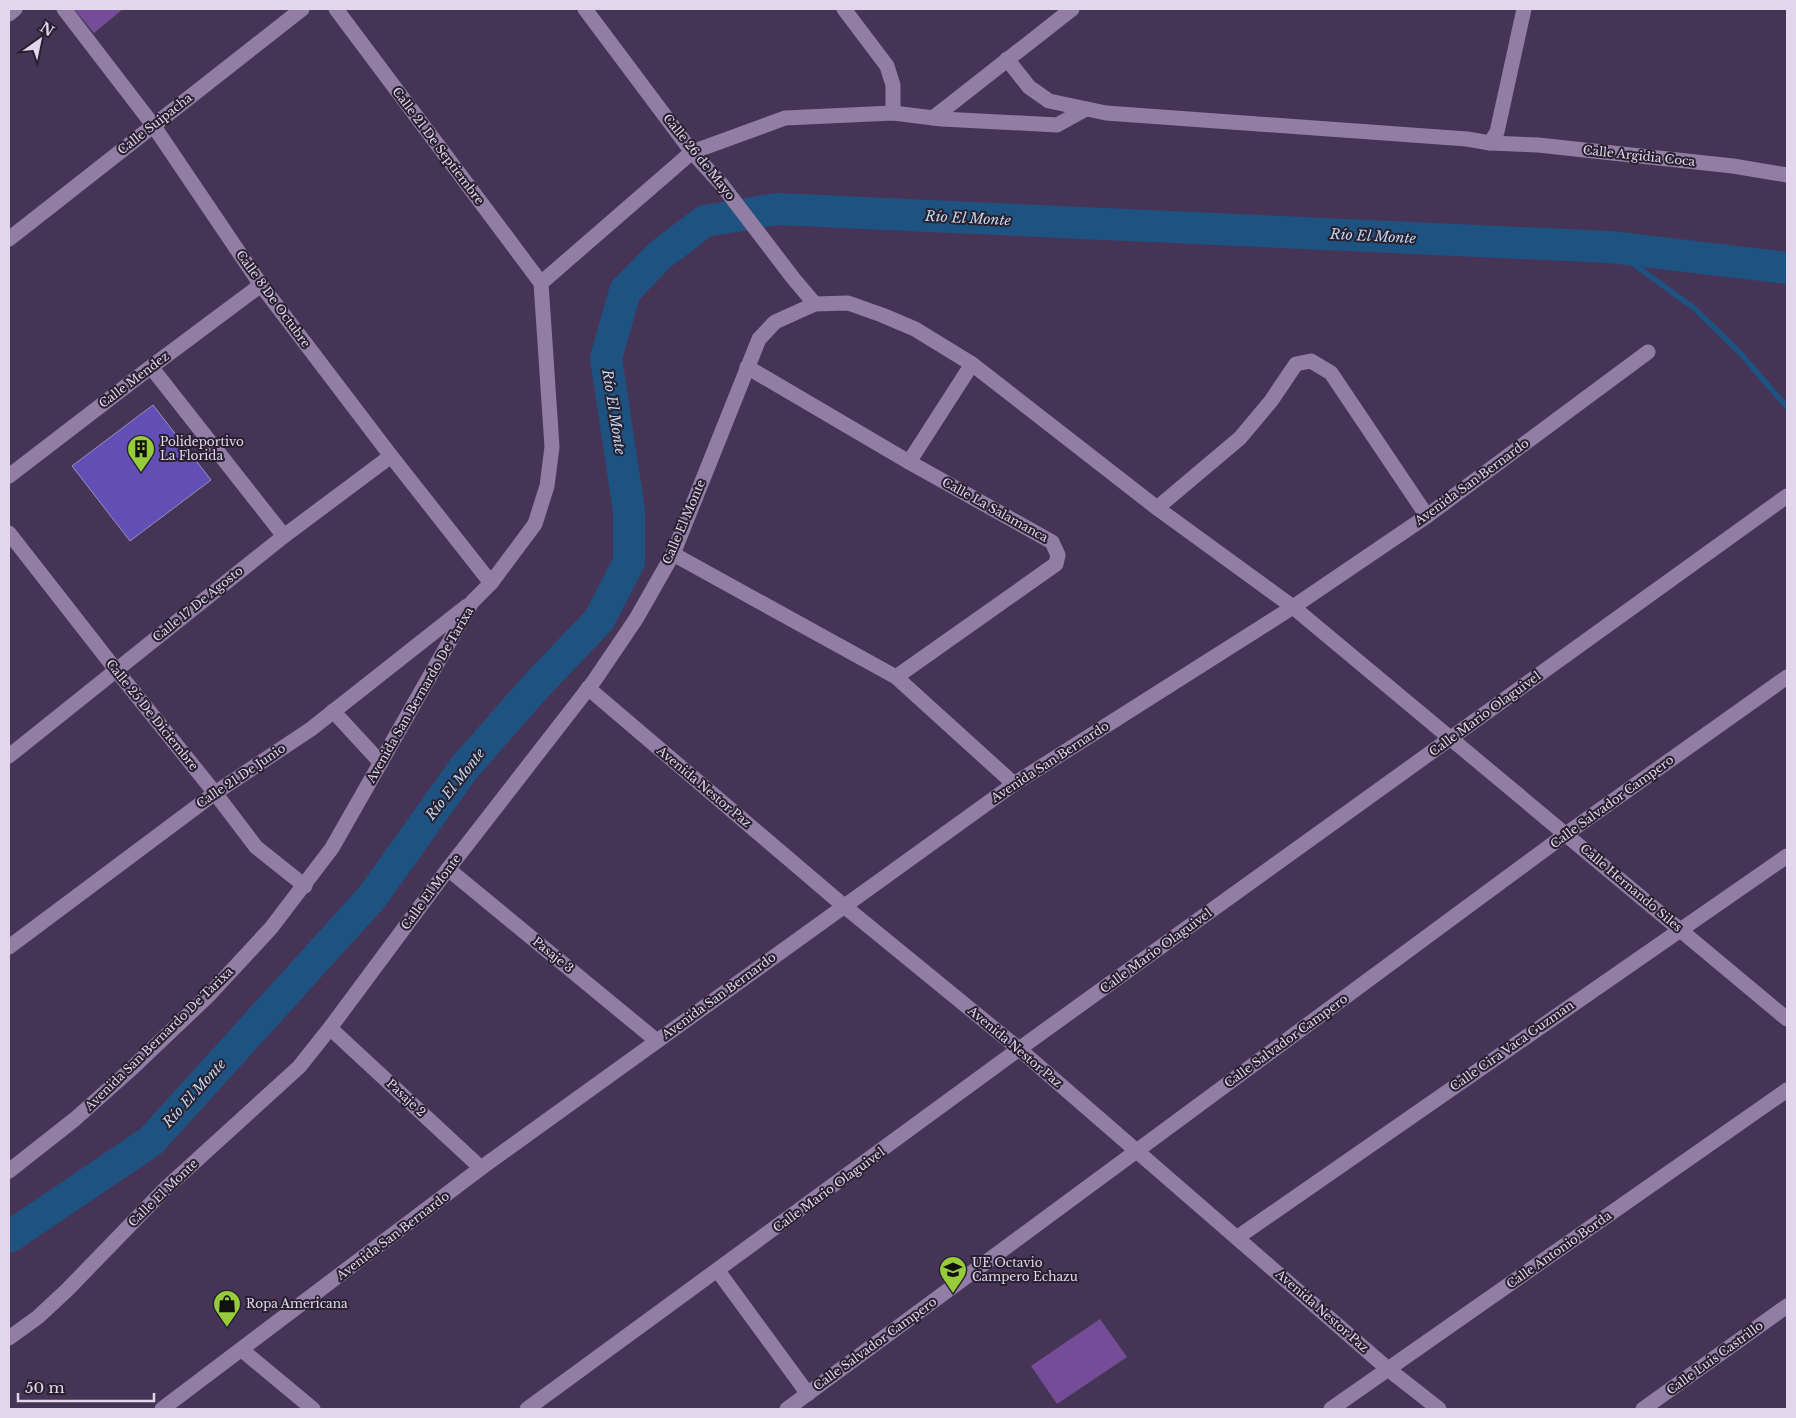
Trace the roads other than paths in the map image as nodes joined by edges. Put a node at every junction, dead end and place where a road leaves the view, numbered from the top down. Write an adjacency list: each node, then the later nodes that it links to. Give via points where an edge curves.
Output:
1 (15, 9): 9 (street)
2 (64, 9): 14 (street, Calle 8 De Octubre)
3 (302, 9): 14 (street, Calle Suipacha)
4 (336, 9): 19 (street, Calle 21 De Septiembre)
5 (586, 9): 16 (street, Calle 26 de Mayo)
6 (844, 9): 12 (street, via 887,66 893,85)
7 (1072, 9): 10 (street)
8 (1524, 9): 15 (street, via 1497,132)
9 (9, 14)
10 (1007, 59): 11 (street, Calle Argidia Coca, via 1030,87 1049,101); 13 (street)
11 (1086, 109): 13 (street, via 1057,125); 15 (street, Calle Argidia Coca)
12 (893, 113): 13 (street); 16 (street, via 785,118)
13 (933, 118)
14 (153, 125): 18 (street, Calle Suipacha); 20 (street, Calle 8 De Octubre)
15 (1490, 143): 17 (street, Calle Argidia Coca, via 1577,149)
16 (692, 152): 19 (street); 21 (street, Calle 26 de Mayo, via 722,185)
17 (1787, 174)
18 (9, 239)
19 (541, 283): 35 (street, Avenida San Bernardo De Tarixa, via 552,447 547,486 534,524)
20 (261, 285): 24 (street, Calle Mendez); 26 (street, Calle 8 De Octubre)
21 (815, 304): 23 (street, via 848,303 882,315 915,329); 25 (street, via 775,322 759,339)
22 (1648, 352): 31 (street, Avenida San Bernardo)
23 (972, 364): 27 (street); 30 (street)
24 (151, 366): 28 (street, Calle Mendez); 33 (street)
25 (747, 367): 27 (street, Calle La Salamanca); 34 (street, Calle El Monte)
26 (391, 456): 33 (street, Calle 17 De Agosto); 35 (street, Calle 8 De Octubre)
27 (909, 462): 40 (street, Calle La Salamanca, via 1052,542 1058,555 1056,564)
28 (9, 476)
29 (1787, 496): 43 (street, Calle Mario Olaguivel)
30 (1157, 508): 31 (street, via 1240,438 1296,364 1311,361 1331,373); 37 (street)
31 (1428, 516): 37 (street, Avenida San Bernardo)
32 (9, 533): 38 (street, Calle 25 De Diciembre)
33 (284, 536): 38 (street, Calle 17 De Agosto)
34 (672, 554): 40 (street); 41 (street, Calle El Monte, via 636,619)
35 (491, 584): 36 (street, Avenida San Bernardo De Tarixa)
36 (472, 602): 42 (street, Calle 21 De Junio); 45 (street, Avenida San Bernardo De Tarixa)
37 (1293, 607): 43 (street); 46 (street, Avenida San Bernardo)
38 (116, 670): 44 (street, Calle 17 De Agosto); 47 (street, Calle 25 De Diciembre)
39 (1787, 677): 48 (street, Calle Salvador Campero)
40 (896, 678): 46 (street)
41 (588, 688): 50 (street, Calle El Monte); 52 (street, Avenida Nestor Paz)
42 (333, 711): 45 (street); 47 (street, Calle 21 De Junio)
43 (1451, 738): 48 (street, Calle Hernando Siles); 58 (street, Calle Mario Olaguivel)
44 (9, 756)
45 (381, 763): 51 (street, Avenida San Bernardo De Tarixa, via 332,848)
46 (1014, 784): 52 (street, Avenida San Bernardo)
47 (215, 793): 51 (street, Calle 25 De Diciembre, via 256,847); 54 (street, Calle 21 De Junio)
48 (1566, 834): 53 (street, Calle Hernando Siles); 60 (street, Calle Salvador Campero)
49 (1787, 856): 53 (street, Calle Cira Vaca Guzman)
50 (448, 869): 56 (street, Calle El Monte); 57 (street, Pasaje 3)
51 (305, 886): 61 (street, Avenida San Bernardo De Tarixa, via 209,995 75,1119)
52 (844, 906): 57 (street, Avenida San Bernardo); 58 (street, Avenida Nestor Paz)
53 (1680, 929): 55 (street, Calle Hernando Siles); 63 (street, Calle Cira Vaca Guzman)
54 (9, 947)
55 (1787, 1019)
56 (330, 1028): 62 (street, Pasaje 2); 66 (street, Calle El Monte, via 298,1067 166,1188 67,1290)
57 (657, 1041): 62 (street, Avenida San Bernardo)
58 (1019, 1050): 60 (street, Avenida Nestor Paz); 64 (street, Calle Mario Olaguivel)
59 (1787, 1090): 68 (street, Calle Antonio Borda)
60 (1137, 1151): 63 (street, Avenida Nestor Paz); 69 (street, Calle Salvador Campero)
61 (11, 1166)
62 (481, 1168): 67 (street, Avenida San Bernardo)
63 (1238, 1237): 68 (street, Avenida Nestor Paz)
64 (718, 1271): 69 (street); 72 (street, Calle Mario Olaguivel)
65 (1787, 1306): 76 (street, Calle Luis Castrillo)
66 (9, 1338)
67 (242, 1350): 70 (street, Avenida San Bernardo); 71 (street)
68 (1388, 1369): 74 (street, Calle Antonio Borda); 75 (street, Avenida Nestor Paz)
69 (808, 1394): 73 (street, Calle Salvador Campero)
70 (162, 1409)
71 (312, 1409)
72 (527, 1409)
73 (787, 1409)
74 (1330, 1409)
75 (1440, 1409)
76 (1643, 1409)

